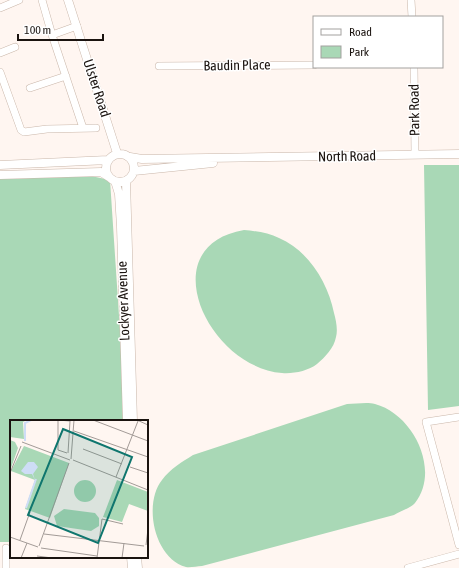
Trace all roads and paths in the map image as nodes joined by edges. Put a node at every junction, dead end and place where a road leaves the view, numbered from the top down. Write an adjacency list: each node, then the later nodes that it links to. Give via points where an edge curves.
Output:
1 (17, 0): 5 (street)
2 (42, 0): 8 (street)
3 (68, 0): 7 (main road, Ulster Road)
4 (412, 0): 6 (street)
5 (0, 8)
6 (412, 16)
7 (77, 26): 8 (street); 19 (main road, Ulster Road)
8 (52, 35): 15 (street)
9 (14, 47): 10 (street)
10 (0, 53)
11 (313, 65): 12 (street, Baudin Place)
12 (159, 66)
13 (414, 68): 20 (street, Park Road)
14 (0, 72): 17 (street, via 21,130 24,132)
15 (66, 76): 16 (street); 17 (street)
16 (30, 88)
17 (83, 128): 18 (street)
18 (96, 128)
19 (117, 154): 22 (main road); 24 (main road)
20 (415, 154): 21 (main road, North Road); 23 (main road, North Road)
21 (459, 154)
22 (130, 157): 23 (main road, North Road); 26 (main road, via 134,163)
23 (235, 158): 26 (main road, North Road, via 213,163)
24 (108, 160): 25 (main road); 28 (main road, via 106,170)
25 (0, 165)
26 (134, 171): 29 (main road)
27 (0, 175): 28 (main road, via 101,172)
28 (112, 179): 29 (main road); 31 (main road, Lockyer Avenue, via 119,194)
29 (126, 181): 32 (main road, Lockyer Avenue)
30 (459, 417): 33 (street, via 426,422)
31 (127, 420)
32 (133, 420)
33 (459, 545)
34 (6, 548): 38 (street)
35 (459, 554): 41 (street)
36 (131, 558): 39 (main road)
37 (137, 558): 40 (main road)
38 (6, 568)
39 (132, 568)
40 (138, 568)
41 (408, 568)

